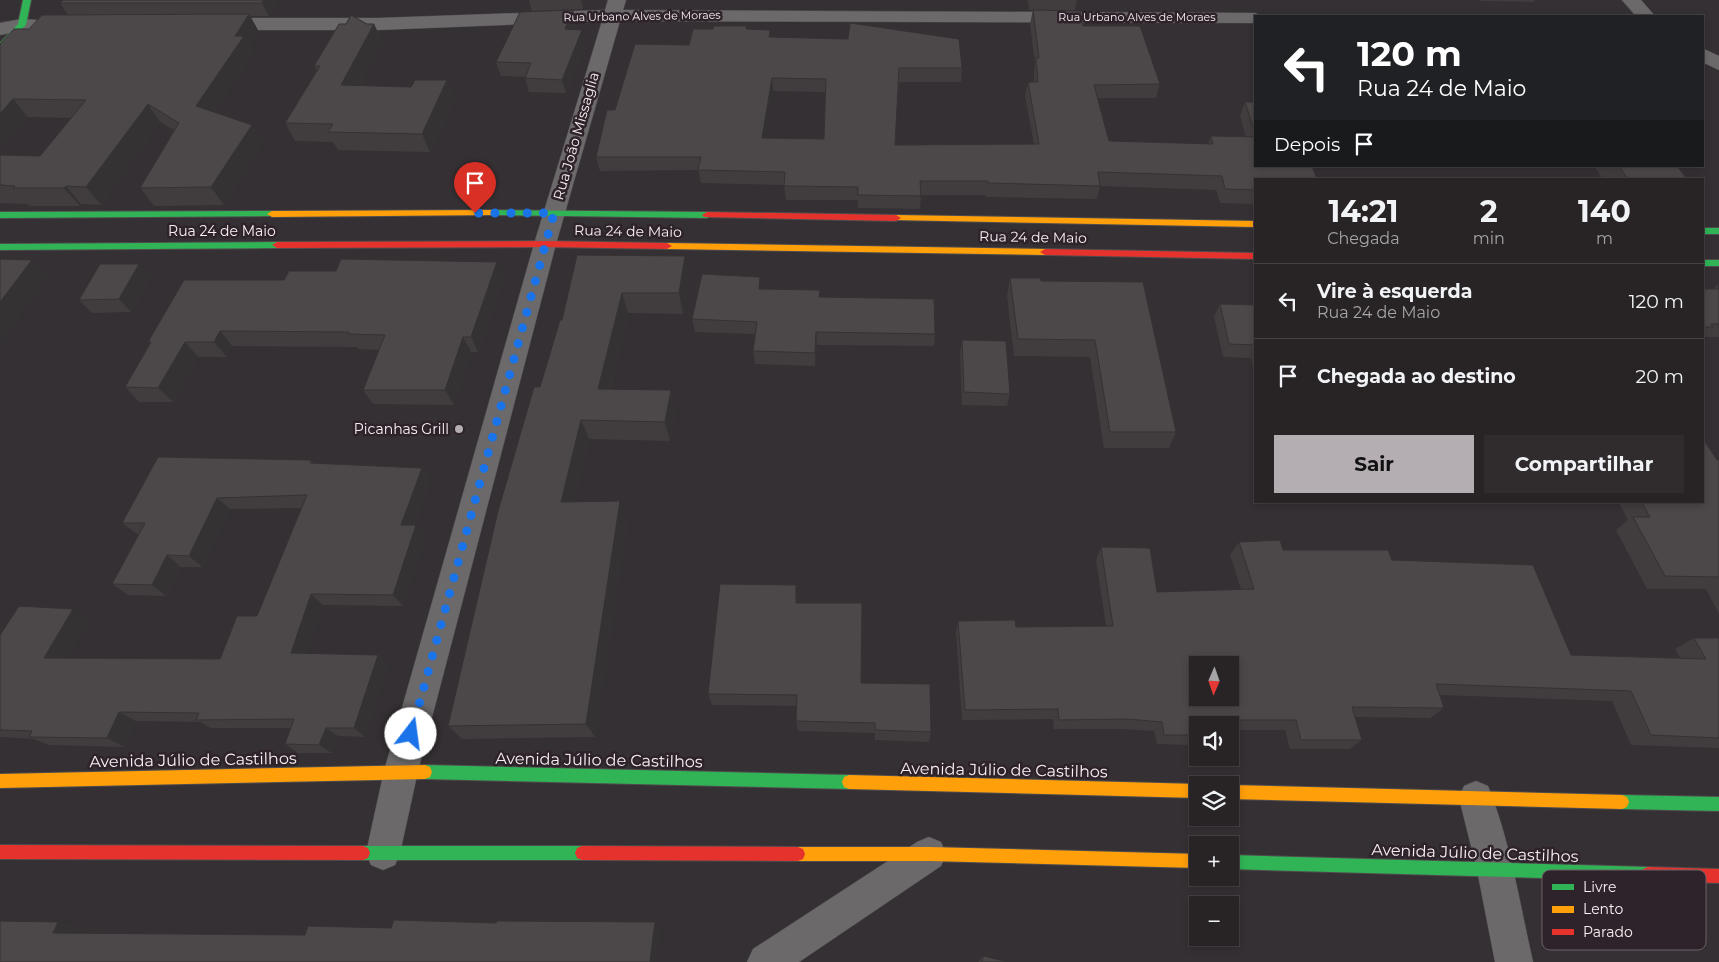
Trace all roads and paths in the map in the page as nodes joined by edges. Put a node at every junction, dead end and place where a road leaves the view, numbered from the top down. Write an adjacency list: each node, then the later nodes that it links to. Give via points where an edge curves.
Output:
1 (27, 0): 9 (street)
2 (1260, 0): 5 (street)
3 (1631, 0): 6 (street)
4 (614, 8): 7 (street, Rua Urbano Alves de Moraes); 8 (street, Rua Urbano Alves de Moraes, via 378,24); 15 (street, Rua João Missaglia)
5 (1268, 15)
6 (1645, 15)
7 (1254, 18)
8 (200, 24)
9 (22, 25): 10 (street); 11 (street); 12 (street)
10 (62, 25)
11 (0, 29)
12 (0, 47)
13 (1704, 55): 14 (street)
14 (1719, 64)
15 (554, 213): 16 (street, Rua 24 de Maio); 17 (street, Rua 24 de Maio); 20 (street, Rua João Missaglia)
16 (0, 215)
17 (1254, 224)
18 (1704, 231): 19 (street)
19 (1719, 231)
20 (545, 244): 21 (street, Rua 24 de Maio); 22 (street, Rua 24 de Maio); 25 (street, Rua João Missaglia)
21 (0, 247)
22 (1254, 256)
23 (1704, 263): 24 (street)
24 (1719, 263)
25 (401, 771): 26 (street, Avenida Júlio de Castilhos); 27 (street, Avenida Júlio de Castilhos); 32 (street, Rua João Missaglia)
26 (0, 781)
27 (1189, 791)
28 (1239, 792): 29 (street)
29 (1476, 798): 30 (street); 36 (street)
30 (1719, 804)
31 (0, 852): 32 (street)
32 (384, 852): 33 (street)
33 (929, 854): 34 (street); 40 (street)
34 (1189, 862)
35 (1239, 862): 36 (street, Avenida Júlio de Castilhos)
36 (1495, 870): 37 (street, Avenida Júlio de Castilhos); 41 (street)
37 (1542, 871)
38 (1706, 876): 39 (street, Avenida Júlio de Castilhos)
39 (1719, 876)
40 (766, 962)
41 (1514, 962)

